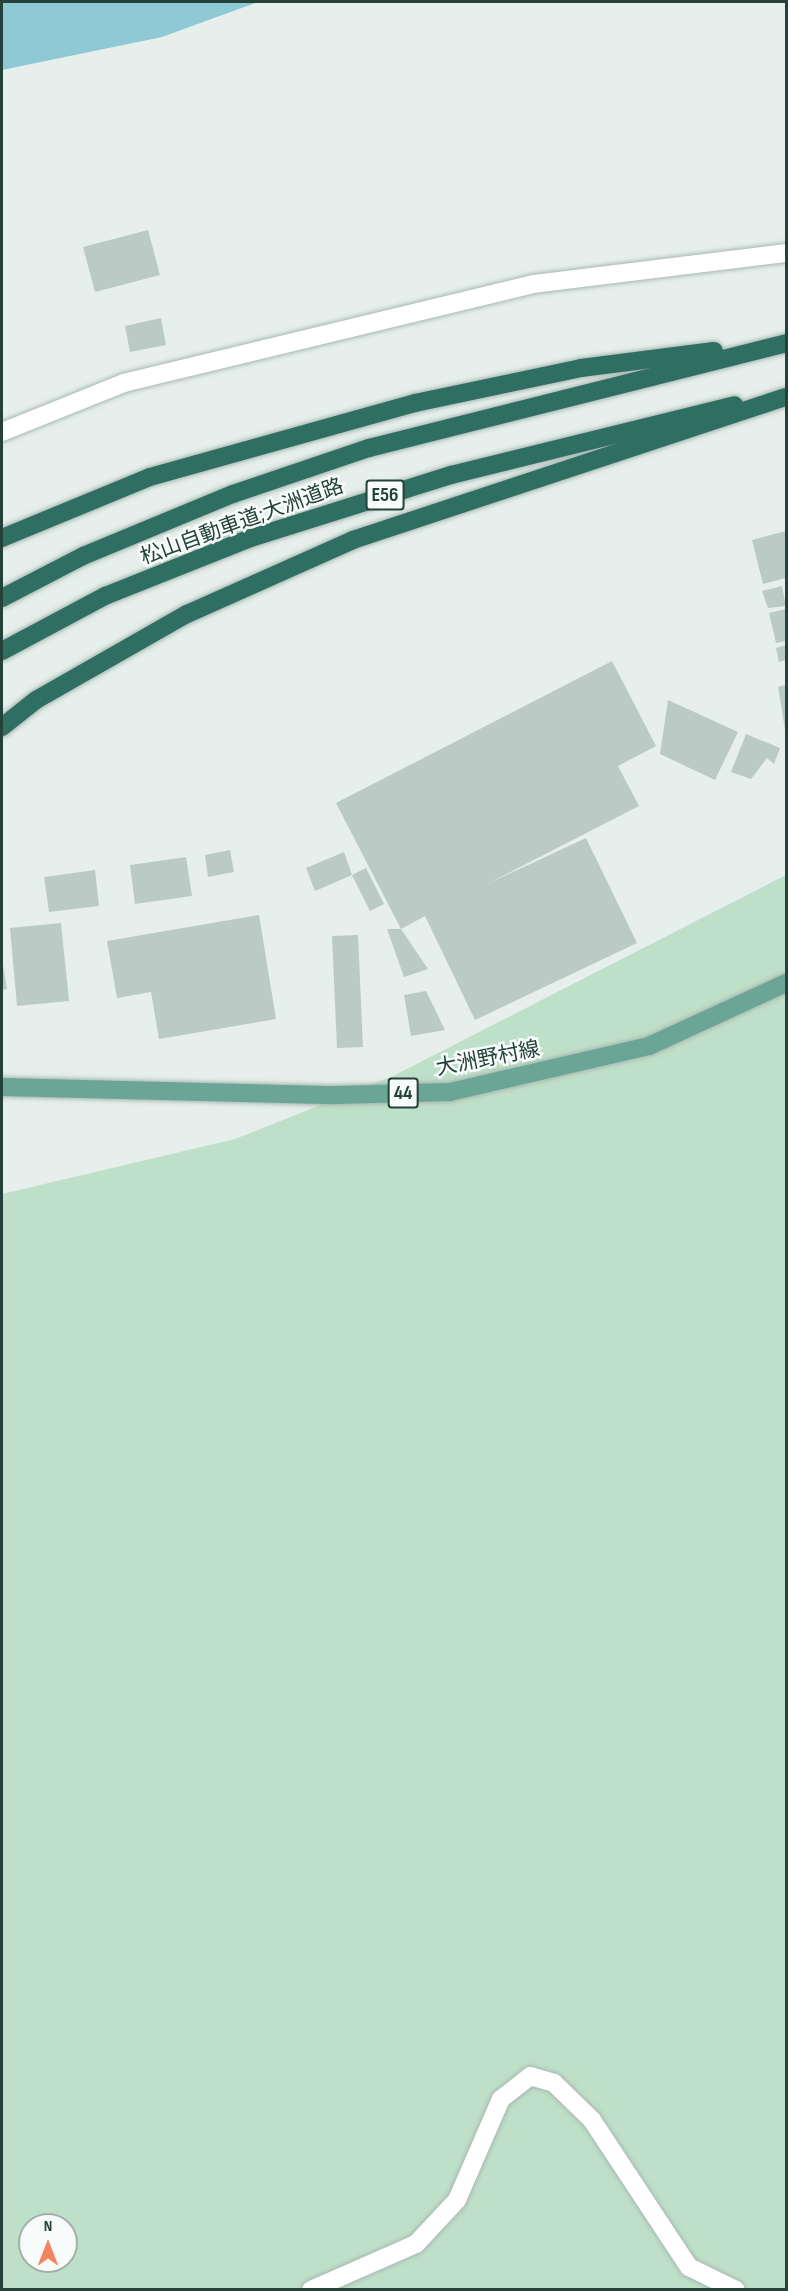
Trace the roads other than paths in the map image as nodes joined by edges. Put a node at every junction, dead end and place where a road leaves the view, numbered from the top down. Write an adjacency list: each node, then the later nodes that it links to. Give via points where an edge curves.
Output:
1 (786, 253): 4 (street, via 533,284 124,383)
2 (786, 343): 5 (highway, via 581,368 415,403 150,477); 6 (highway, 松山自動車道;大洲道路 / E56, via 369,448 233,494 83,556)
3 (786, 395): 7 (highway, 松山自動車道;大洲道路 / E56, via 451,475 251,538 105,596); 8 (highway, via 353,540 187,614 36,700)
4 (2, 432)
5 (2, 538)
6 (2, 598)
7 (2, 651)
8 (2, 727)
9 (786, 983): 10 (main road, 大洲野村線 / 44, via 650,1046 450,1092 335,1095)
10 (2, 1087)
11 (311, 2289): 12 (street, via 416,2244 458,2200 501,2099 530,2076 554,2083 592,2120 689,2267)
12 (736, 2289)

